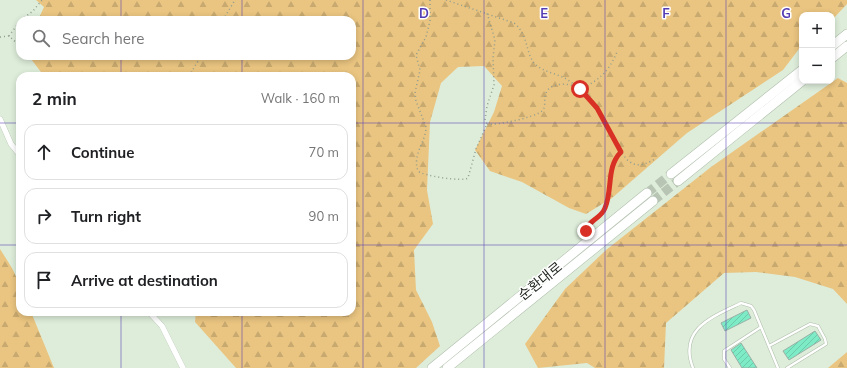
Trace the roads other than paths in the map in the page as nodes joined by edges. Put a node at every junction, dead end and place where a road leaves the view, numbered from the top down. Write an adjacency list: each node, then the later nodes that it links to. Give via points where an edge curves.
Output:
1 (847, 34): 2 (main road)
2 (835, 44)
3 (847, 46): 4 (main road)
4 (835, 56)
5 (799, 73): 6 (main road, via 675,177)
6 (799, 83)
7 (0, 119): 8 (street)
8 (16, 150)
9 (153, 316): 12 (street, via 162,326)
10 (761, 327): 11 (lane); 15 (lane, via 754,310 746,303 713,317 699,328 690,341 688,357); 16 (lane, via 724,351 724,358)
11 (769, 346): 17 (lane); 18 (lane, via 810,324 818,326 826,344)
12 (183, 368)
13 (432, 368): 14 (main road, 순환대로, via 650,197)
14 (447, 368)
15 (693, 368)
16 (730, 368)
17 (778, 368)
18 (786, 368)

